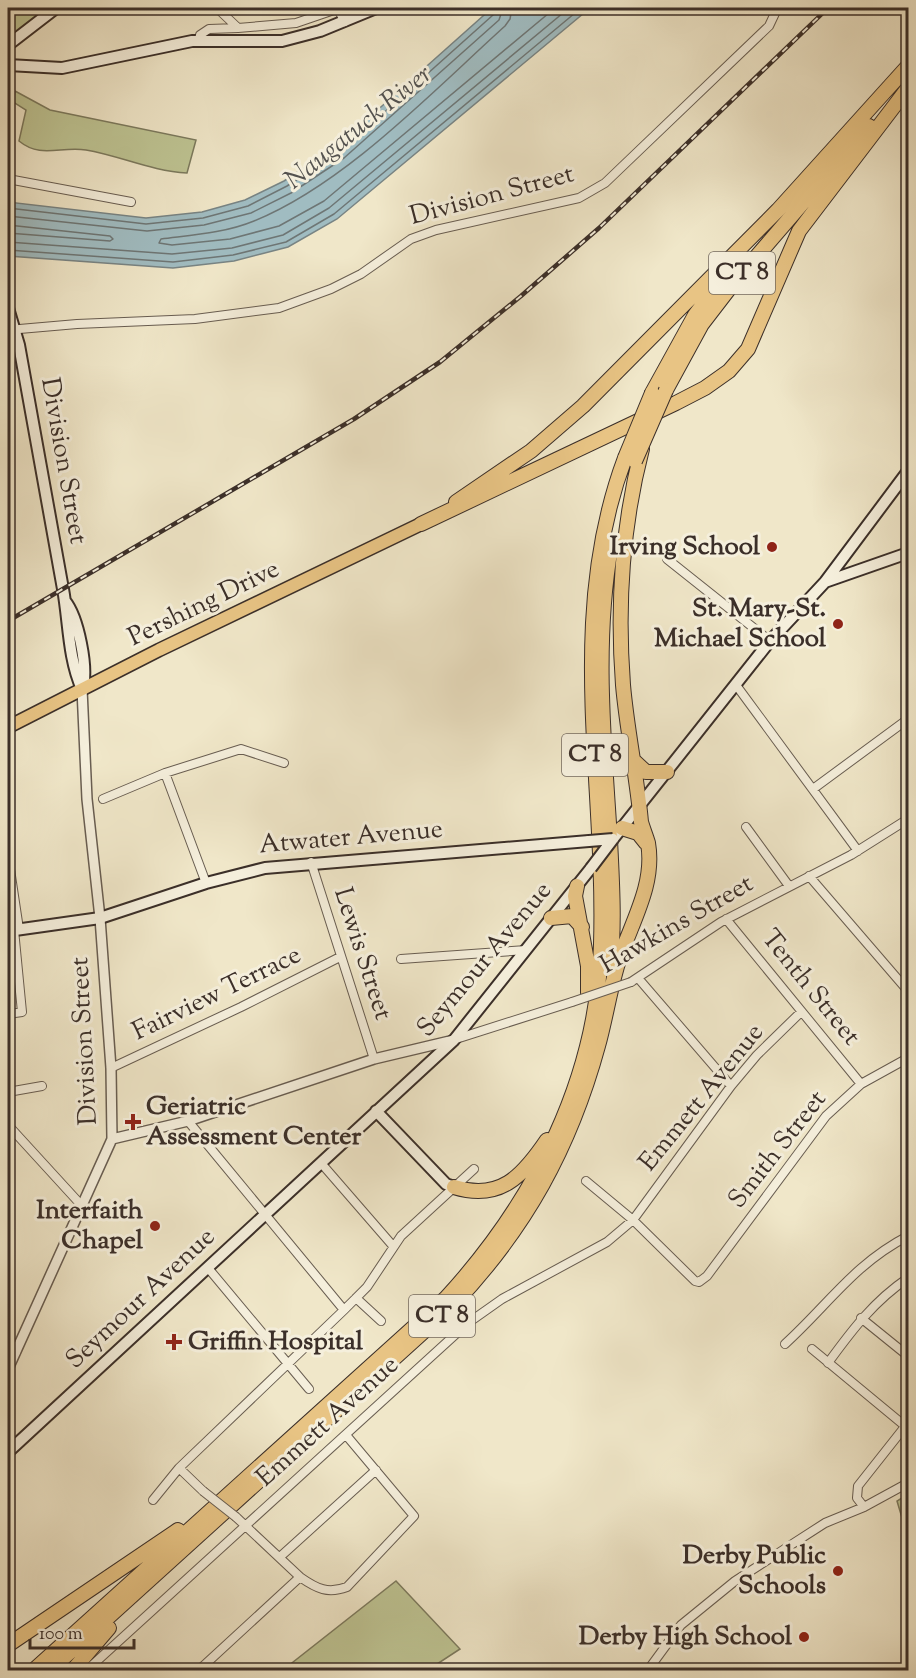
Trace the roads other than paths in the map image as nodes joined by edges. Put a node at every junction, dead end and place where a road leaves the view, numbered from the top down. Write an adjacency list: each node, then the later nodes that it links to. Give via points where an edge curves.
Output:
1 (10, 8): 6 (street)
2 (56, 8): 10 (main road)
3 (217, 8): 8 (street)
4 (376, 8): 7 (main road)
5 (777, 9): 20 (street, Division Street, via 769,26 605,183 579,198 428,233 400,245 344,282 279,308 195,319)
6 (8, 13)
7 (345, 22): 8 (street, via 339,11 334,10 296,23); 9 (main road, via 282,41)
8 (238, 28): 9 (street, via 206,30)
9 (199, 40): 11 (main road, via 62,68)
10 (8, 45)
11 (8, 65)
12 (909, 66): 15 (highway, CT 8)
13 (909, 83): 15 (highway, CT 8)
14 (909, 88): 24 (highway, via 799,231 748,349 729,370 676,403)
15 (844, 145): 18 (highway, CT 8); 21 (highway, CT 8, via 834,165 702,324)
16 (8, 179): 17 (street)
17 (131, 202)
18 (778, 210): 21 (highway, CT 8, via 695,315); 24 (highway, via 583,406 531,451)
19 (8, 308): 20 (main road, Division Street)
20 (11, 330): 30 (main road, Division Street, via 65,600 74,616 85,669)
21 (659, 392): 22 (highway, CT 8, bridge); 22 (highway, CT 8, bridge)
22 (633, 460): 33 (highway, via 622,559 620,627); 64 (highway, CT 8, via 615,522 603,619 601,678 613,940); 65 (highway, CT 8, via 608,518 591,617 602,946)
23 (909, 471): 27 (main road, Seymour Avenue)
24 (422, 524): 30 (main road, Pershing Drive)
25 (909, 554): 27 (main road)
26 (667, 558): 28 (street)
27 (825, 582): 28 (main road, Seymour Avenue)
28 (770, 641): 29 (main road, Seymour Avenue)
29 (736, 685): 35 (main road, Seymour Avenue); 37 (street)
30 (82, 689): 32 (main road, Pershing Drive); 51 (street, Division Street, via 87,799)
31 (909, 719): 37 (street)
32 (8, 727)
33 (633, 760): 35 (highway, via 646,772); 39 (highway)
34 (285, 764): 36 (street, via 241,749)
35 (667, 772): 39 (main road, Seymour Avenue)
36 (165, 773): 38 (street); 48 (street)
37 (813, 789): 44 (street)
38 (103, 799)
39 (640, 807): 42 (main road, Seymour Avenue); 43 (highway)
40 (909, 819): 44 (street, Hawkins Street)
41 (746, 827): 50 (street)
42 (617, 834): 43 (highway, via 638,833); 46 (main road, Atwater Avenue, bridge, via 589,841); 49 (main road, Seymour Avenue, bridge)
43 (648, 848): 64 (highway, via 646,886 615,970)
44 (858, 851): 47 (street, Hawkins Street)
45 (8, 856): 55 (street)
46 (311, 862): 48 (main road, Atwater Avenue, via 248,871); 57 (street, Lewis Street)
47 (809, 876): 50 (street, Hawkins Street); 60 (street)
48 (206, 883): 51 (main road, Atwater Avenue)
49 (577, 886): 52 (main road, Seymour Avenue); 54 (highway, via 575,896)
50 (789, 886): 53 (street, Hawkins Street)
51 (100, 918): 55 (main road, Atwater Avenue); 68 (street, Division Street)
52 (551, 918): 54 (highway, via 572,916); 56 (main road, Seymour Avenue)
53 (726, 919): 59 (street, Hawkins Street); 61 (street, Tenth Street)
54 (582, 927): 65 (highway, via 589,988)
55 (14, 930): 62 (street, via 22,1012)
56 (526, 950): 58 (street); 63 (main road, Seymour Avenue)
57 (340, 957): 67 (street, Lewis Street); 68 (street, Fairview Terrace)
58 (401, 959)
59 (635, 980): 63 (street, Hawkins Street, bridge); 71 (street)
60 (909, 992)
61 (801, 1012): 69 (street, Tenth Street); 71 (street, Emmett Avenue)
62 (8, 1014)
63 (454, 1040): 67 (street); 73 (main road, Seymour Avenue)
64 (599, 1044): 111 (highway, CT 8, via 582,1100 550,1174 497,1257 446,1312)
65 (585, 1054): 74 (highway, CT 8)
66 (909, 1058): 69 (street, Smith Street)
67 (374, 1059): 75 (street)
68 (111, 1068): 77 (street, Division Street)
69 (861, 1084): 84 (street, Smith Street, via 813,1132 699,1282)
70 (42, 1086): 72 (street)
71 (731, 1086): 84 (street, Emmett Avenue)
72 (8, 1092)
73 (376, 1111): 78 (main road, Seymour Avenue); 81 (main road, via 446,1184)
74 (566, 1114): 81 (highway, via 535,1156 507,1184 481,1193); 107 (highway, CT 8, via 543,1164 515,1210 461,1282)
75 (188, 1121): 77 (street); 83 (street)
76 (8, 1125): 82 (street)
77 (112, 1139): 82 (street, Division Street)
78 (321, 1162): 83 (main road, Seymour Avenue); 86 (street)
79 (474, 1169): 81 (street)
80 (586, 1181): 84 (street)
81 (454, 1186): 86 (street)
82 (83, 1207): 94 (street, Division Street)
83 (265, 1215): 87 (main road, Seymour Avenue); 90 (street)
84 (633, 1220): 102 (street, Emmett Avenue, via 607,1242 502,1299 468,1323)
85 (909, 1236): 93 (street, via 857,1269)
86 (393, 1246): 89 (street)
87 (208, 1268): 97 (street); 103 (main road, Seymour Avenue)
88 (909, 1278): 91 (street)
89 (356, 1298): 90 (street); 92 (street)
90 (344, 1310): 97 (street)
91 (861, 1318): 96 (street); 98 (street)
92 (381, 1321)
93 (785, 1344)
94 (12, 1349): 99 (street, Division Street)
95 (812, 1349): 98 (street)
96 (909, 1356)
97 (288, 1362): 100 (street); 104 (street)
98 (828, 1363): 101 (street)
99 (8, 1369)
100 (309, 1389)
101 (907, 1424): 109 (street, via 858,1486 857,1498)
102 (346, 1435): 105 (street); 110 (street, Emmett Avenue)
103 (8, 1452)
104 (179, 1468): 108 (street); 110 (street, bridge)
105 (376, 1470): 112 (street); 113 (street, via 414,1516 347,1587 333,1592 316,1588)
106 (909, 1483): 109 (street)
107 (240, 1484): 114 (highway); 115 (highway, CT 8)
108 (153, 1500)
109 (864, 1507): 120 (street, via 825,1523 735,1581 681,1625)
110 (245, 1524): 112 (street); 118 (street, Emmett Avenue)
111 (205, 1530): 116 (highway, CT 8); 117 (highway, via 108,1629)
112 (281, 1556): 113 (street)
113 (300, 1577): 119 (street)
114 (8, 1645)
115 (34, 1671)
116 (51, 1671)
117 (74, 1671)
118 (87, 1671)
119 (199, 1671)
120 (648, 1671)

